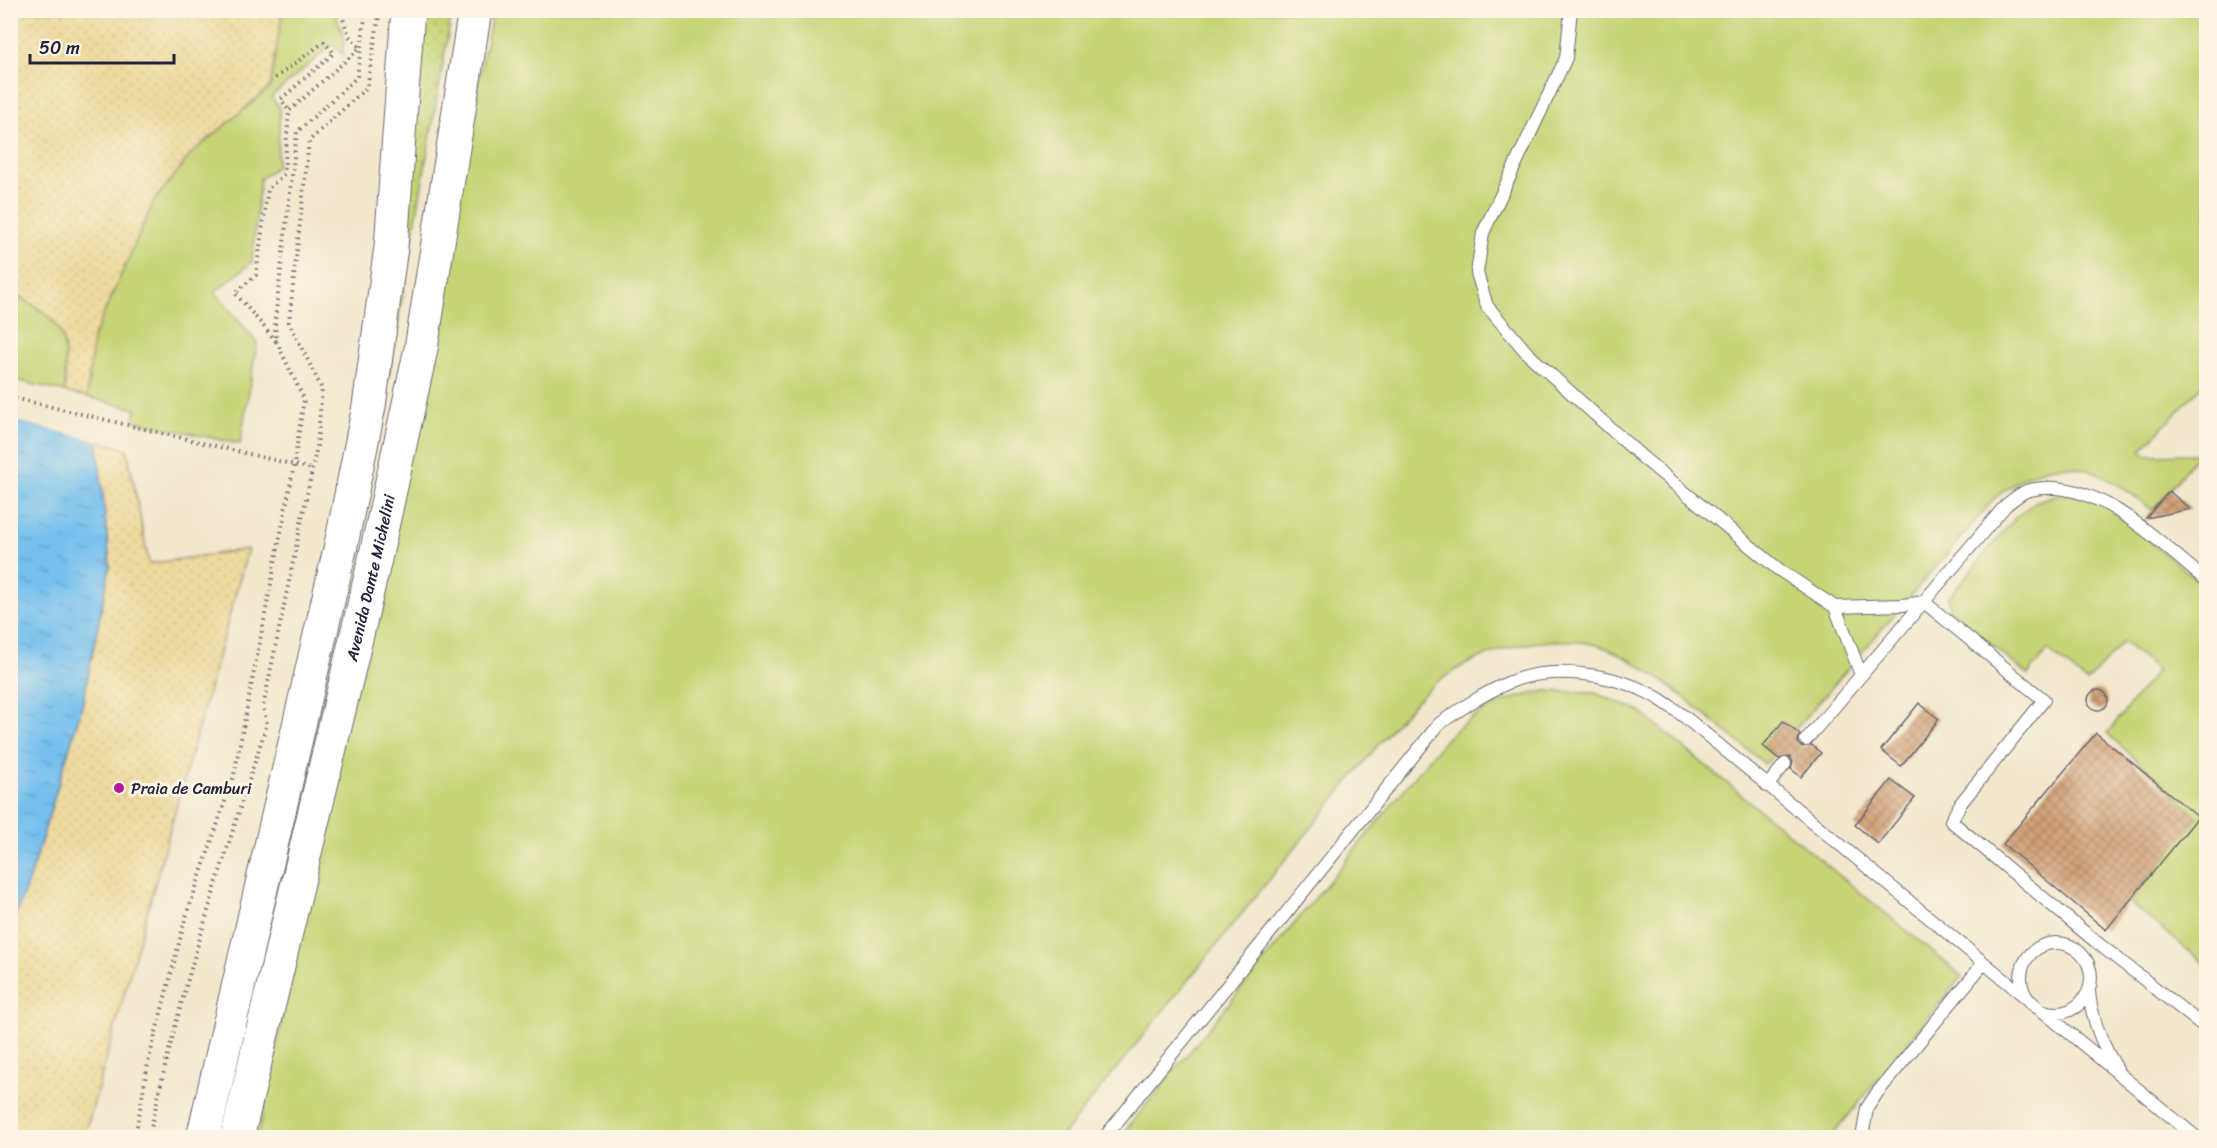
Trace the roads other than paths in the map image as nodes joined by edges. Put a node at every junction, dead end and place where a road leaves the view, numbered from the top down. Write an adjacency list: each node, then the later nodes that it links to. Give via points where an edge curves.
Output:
1 (475, 10): 17 (main road, Avenida Dante Michelini, via 421,349 368,593)
2 (1571, 10): 6 (lane, via 1566,58 1483,233 1477,273 1487,306 1528,354 1641,457 1778,569)
3 (399, 14): 16 (main road, via 391,247 369,406 336,568)
4 (2206, 580): 5 (lane, via 2121,513 2094,497 2071,489 2028,490 2006,505)
5 (1924, 602): 6 (lane); 7 (lane); 14 (lane, via 2044,700 1961,803 1952,821)
6 (1835, 607): 7 (lane)
7 (1861, 675): 8 (lane)
8 (1806, 740)
9 (1785, 764): 10 (lane)
10 (1767, 786): 11 (lane); 18 (lane, via 1655,696 1618,681 1583,674 1543,674 1512,681 1478,697 1439,724)
11 (1983, 964): 13 (lane); 19 (lane, via 1877,1093 1867,1108)
12 (2089, 992): 13 (lane, via 2082,1002 2060,1013); 13 (lane, via 2090,966 2083,954 2060,942 2046,944 2025,960 2021,973 2021,986); 15 (lane, via 2099,1035)
13 (2036, 1008): 15 (lane)
14 (2206, 1029)
15 (2122, 1077): 20 (lane)
16 (203, 1137)
17 (237, 1137)
18 (1104, 1137)
19 (1862, 1137)
20 (2197, 1137)

